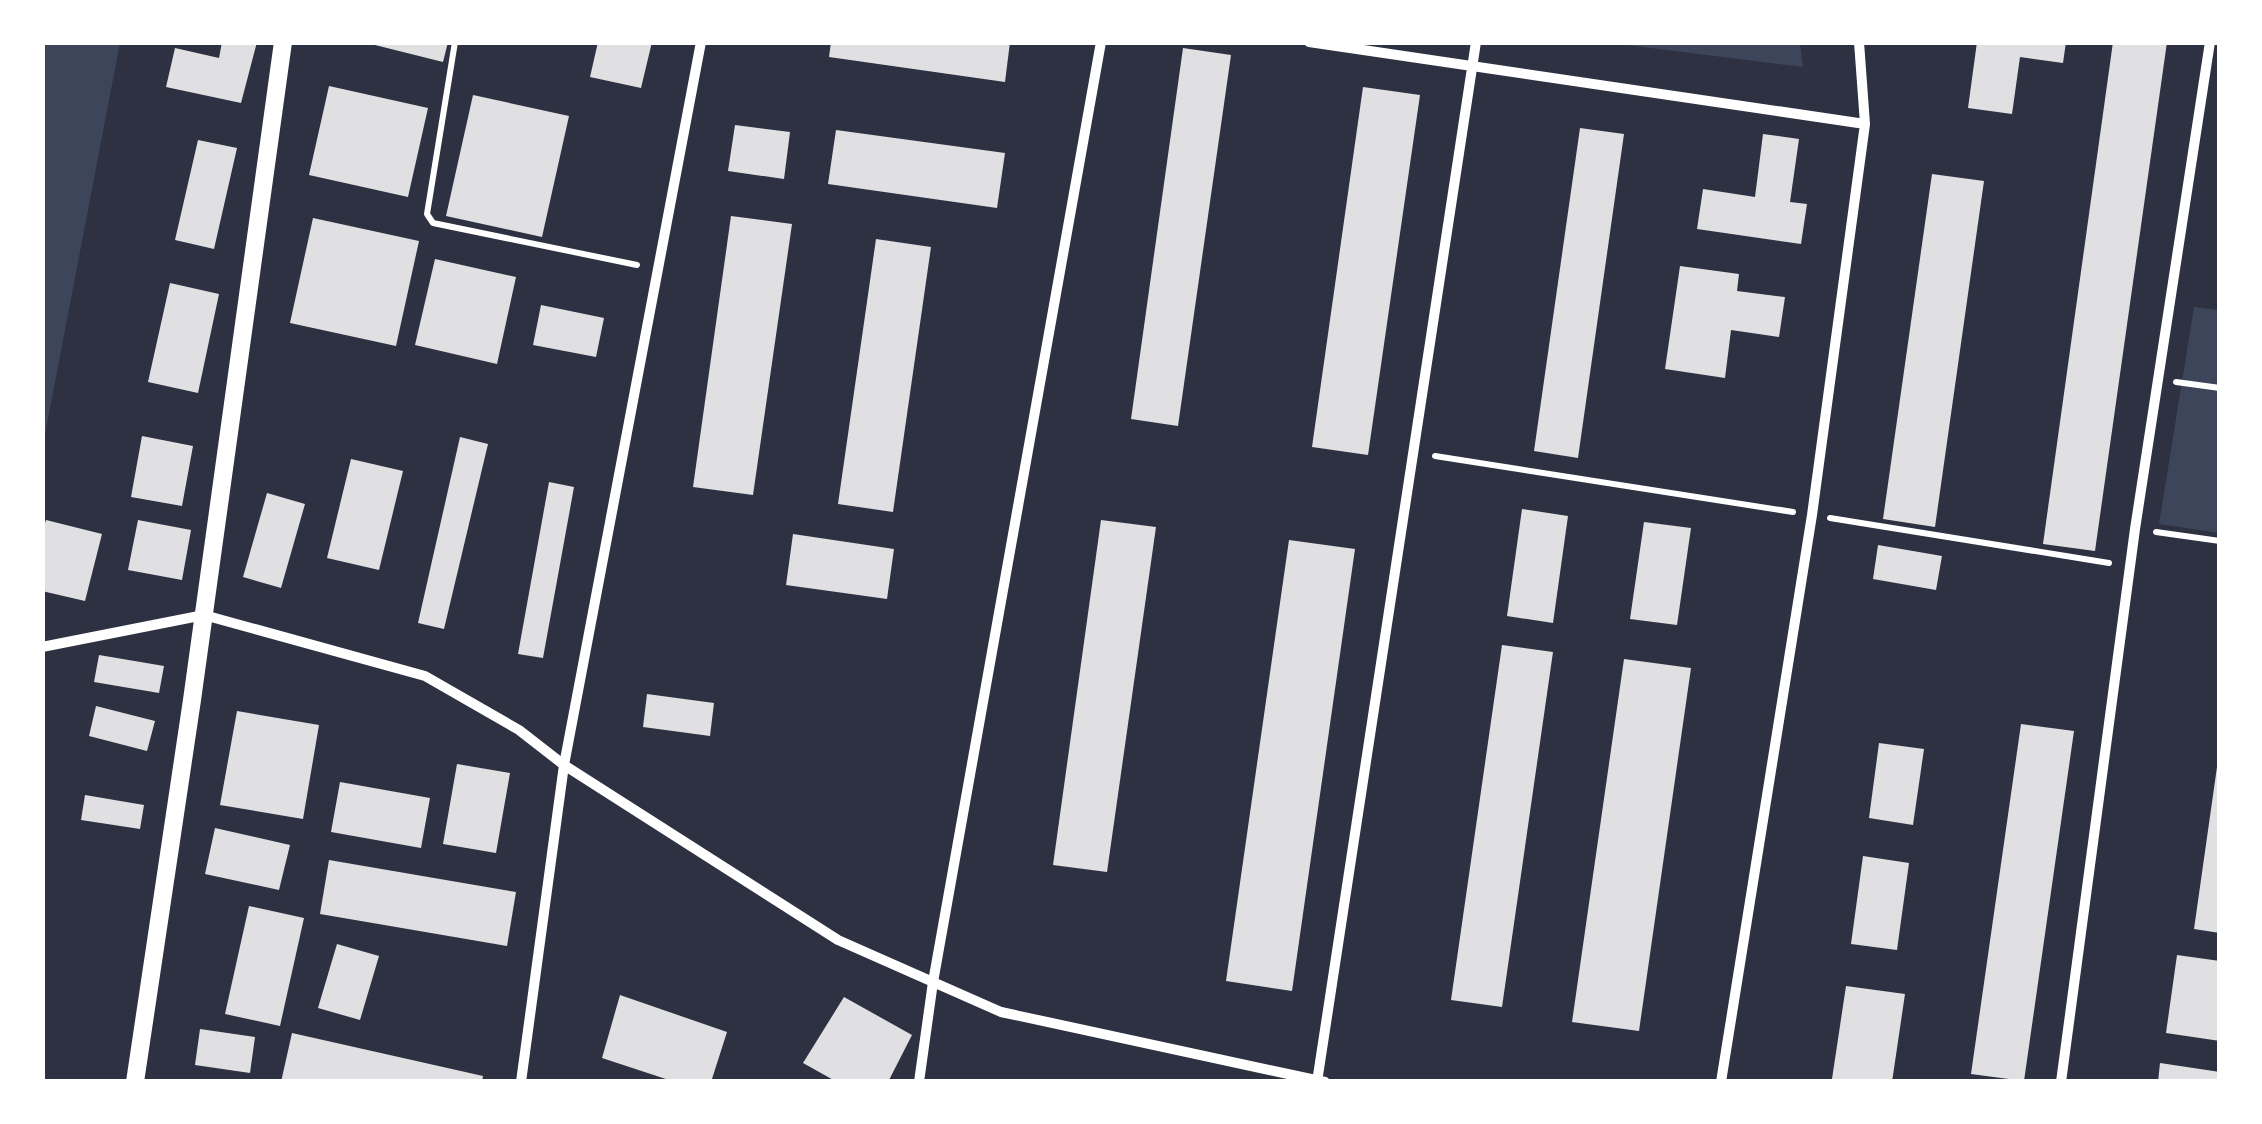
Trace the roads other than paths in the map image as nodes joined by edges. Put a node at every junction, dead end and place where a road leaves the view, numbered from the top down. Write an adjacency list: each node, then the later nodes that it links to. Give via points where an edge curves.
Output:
1 (283, 42): 10 (street)
2 (700, 42): 12 (street)
3 (1100, 42): 13 (street)
4 (1309, 42): 8 (street)
5 (1476, 42): 8 (street)
6 (1859, 42): 9 (street)
7 (2210, 42): 20 (street, via 2135,529)
8 (1472, 66): 9 (street); 14 (street)
9 (1866, 124): 19 (street, via 1812,515)
10 (204, 614): 11 (street); 12 (street, via 426,676 520,730); 15 (street)
11 (42, 647)
12 (564, 765): 13 (street, via 838,940); 16 (street)
13 (933, 982): 14 (street, via 1001,1012); 17 (street)
14 (1317, 1081): 18 (street)
15 (136, 1082)
16 (520, 1082)
17 (919, 1082)
18 (1325, 1082)
19 (1721, 1082)
20 (2061, 1082)

